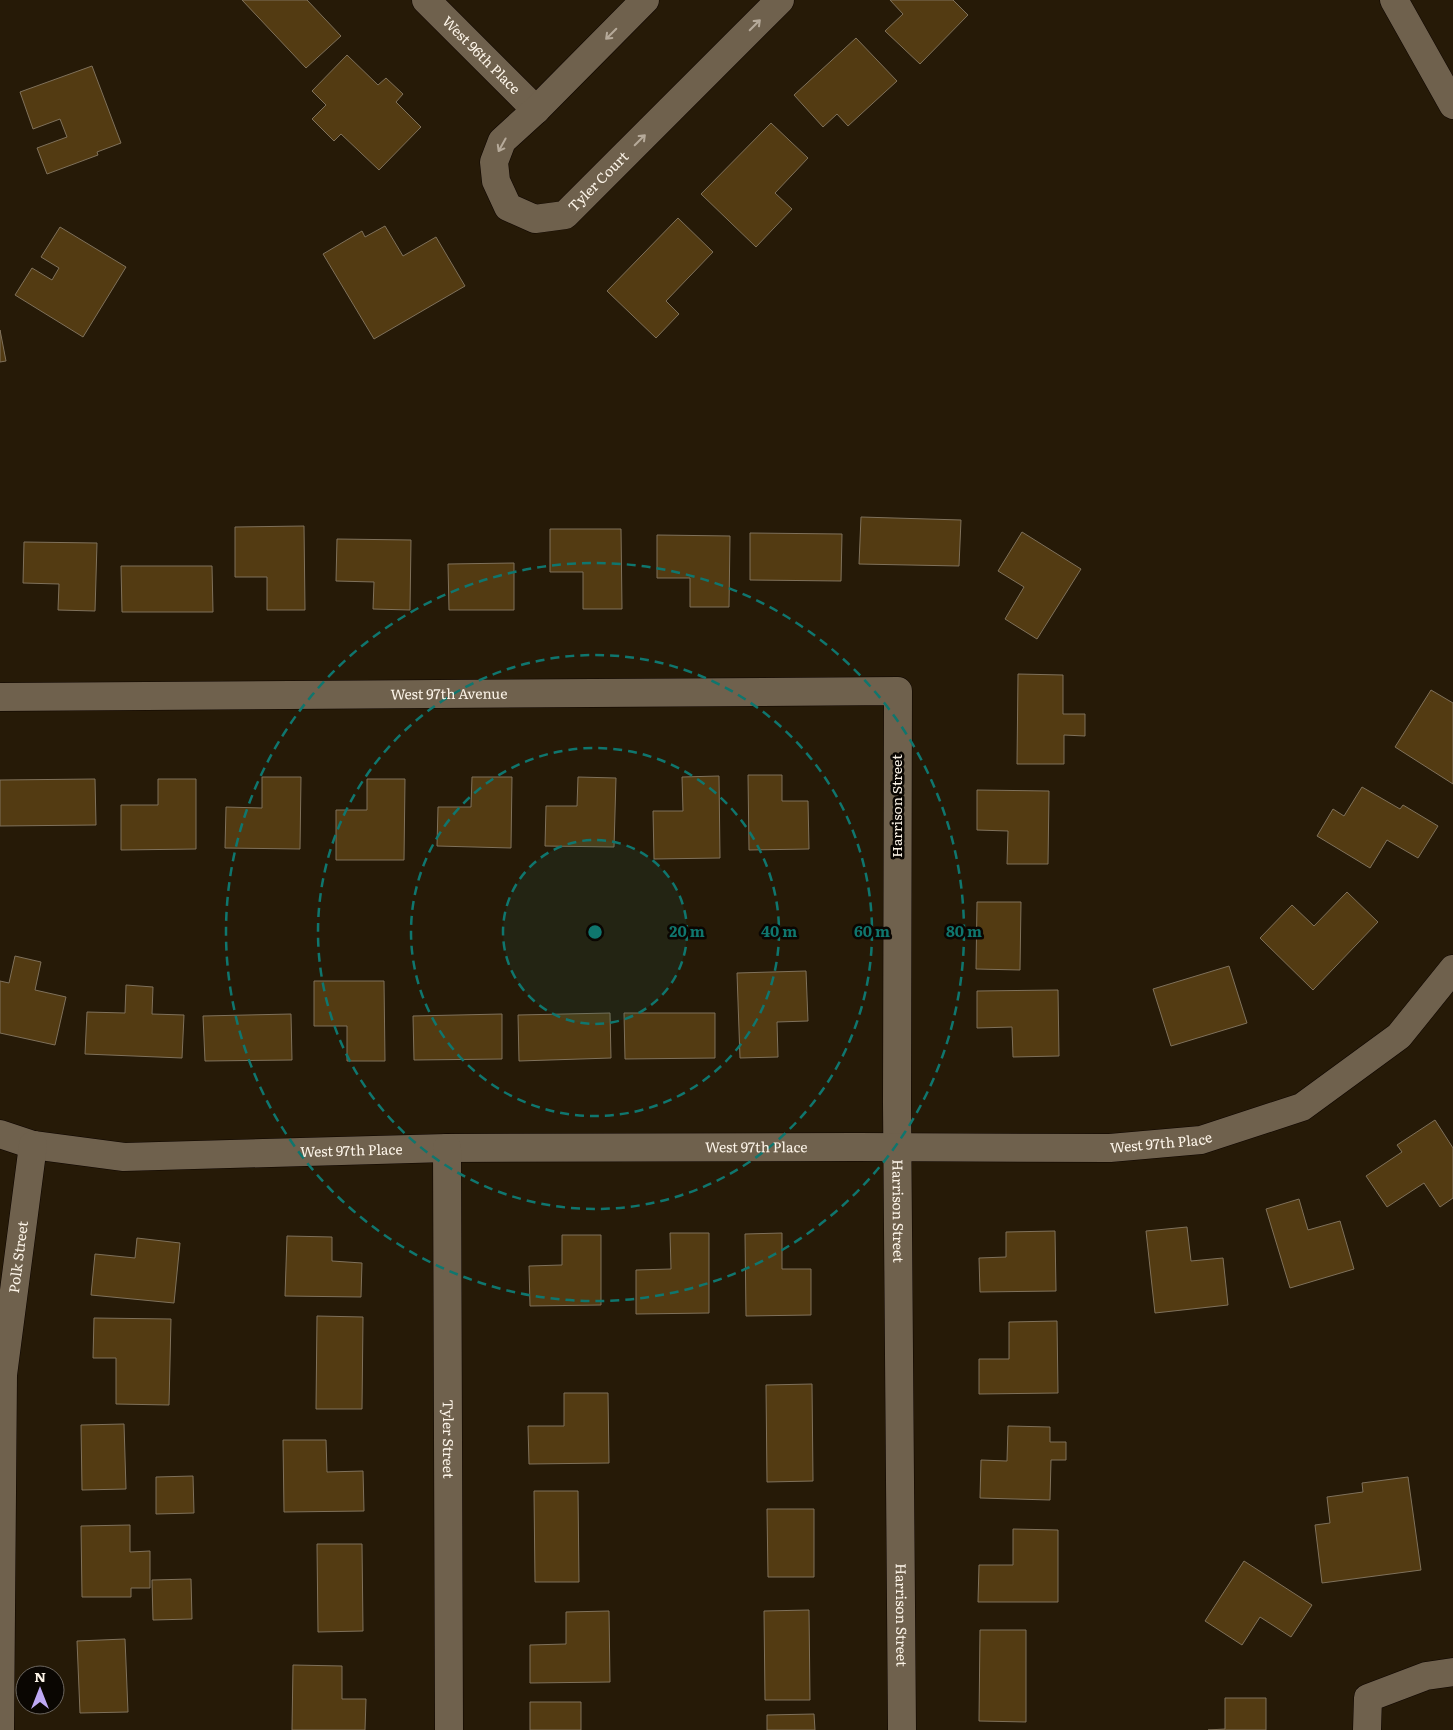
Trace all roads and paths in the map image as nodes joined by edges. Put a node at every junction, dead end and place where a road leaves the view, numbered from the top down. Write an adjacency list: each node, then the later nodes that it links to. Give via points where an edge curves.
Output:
1 (426, 0): 6 (street, West 96th Place)
2 (645, 0): 6 (street, Tyler Court, one-way to 6)
3 (780, 0): 6 (street, Tyler Court, one-way to 3, via 502,140 494,162 496,181 508,207 535,219 565,215)
4 (1394, 0): 5 (street)
5 (1453, 105)
6 (536, 110)
7 (898, 691): 8 (street, West 97th Avenue); 12 (street, Harrison Street)
8 (0, 697)
9 (1453, 969): 12 (street, West 97th Place, via 1399,1036 1302,1107 1201,1140 1110,1148)
10 (0, 1134): 11 (street, West 97th Place)
11 (33, 1145): 13 (street, West 97th Place, via 124,1156); 15 (street, Polk Street, via 3,1375)
12 (897, 1147): 13 (street, West 97th Place); 17 (street, Harrison Street)
13 (447, 1148): 16 (street, Tyler Street)
14 (1453, 1672): 18 (street, via 1426,1676 1368,1698)
15 (0, 1730)
16 (449, 1730)
17 (902, 1730)
18 (1368, 1730)

